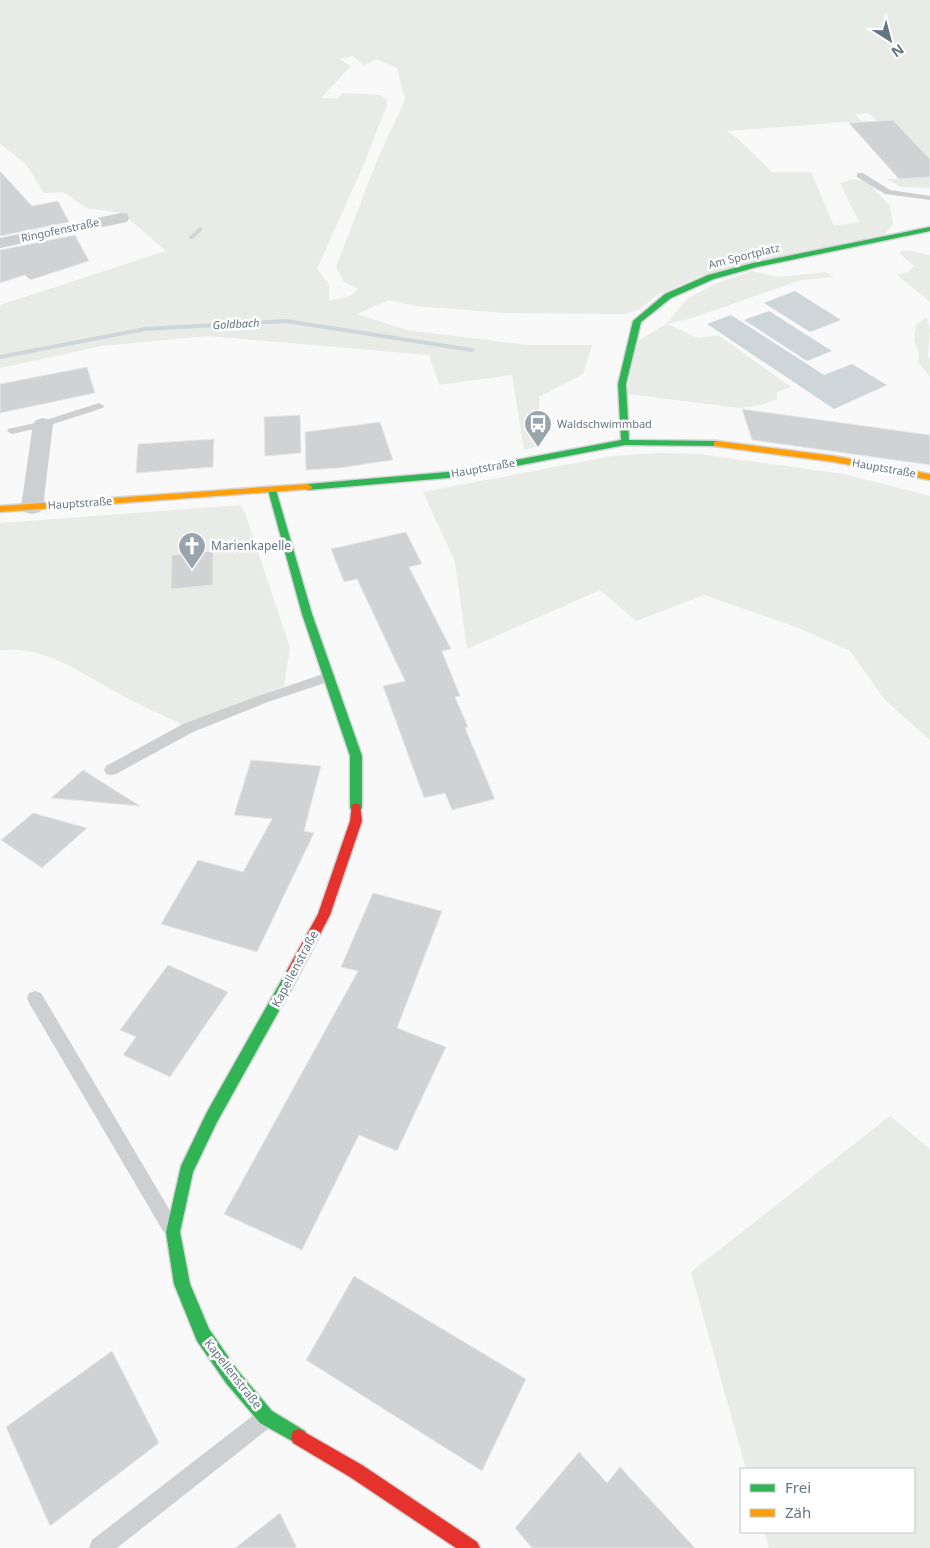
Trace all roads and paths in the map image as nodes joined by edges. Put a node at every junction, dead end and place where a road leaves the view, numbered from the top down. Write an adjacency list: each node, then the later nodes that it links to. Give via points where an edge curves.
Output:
1 (860, 176): 2 (lane, via 888,192)
2 (930, 198)
3 (121, 218): 5 (street, Ringofenstraße)
4 (930, 229): 9 (street, Am Sportplatz, via 711,277 668,296 637,321 622,384)
5 (0, 243)
6 (99, 406): 7 (lane)
7 (44, 424): 8 (lane); 12 (street, Hauptstraße)
8 (12, 430)
9 (625, 442): 10 (street, Hauptstraße, via 712,443 834,459); 11 (street, Hauptstraße, via 460,474)
10 (929, 476)
11 (272, 490): 12 (street, Hauptstraße); 14 (street, Kapellenstraße, via 306,614)
12 (32, 507): 13 (street, Hauptstraße)
13 (0, 509)
14 (328, 677): 15 (lane, via 188,728); 17 (street, Kapellenstraße, via 356,756 356,821 324,915 212,1117 186,1171)
15 (111, 770)
16 (35, 998): 17 (lane)
17 (173, 1232): 18 (street, Kapellenstraße, via 182,1284 203,1335 232,1377)
18 (266, 1417): 19 (lane, Kapellenstraße); 20 (street, Kapellenstraße, via 356,1471)
19 (100, 1548)
20 (471, 1548)

